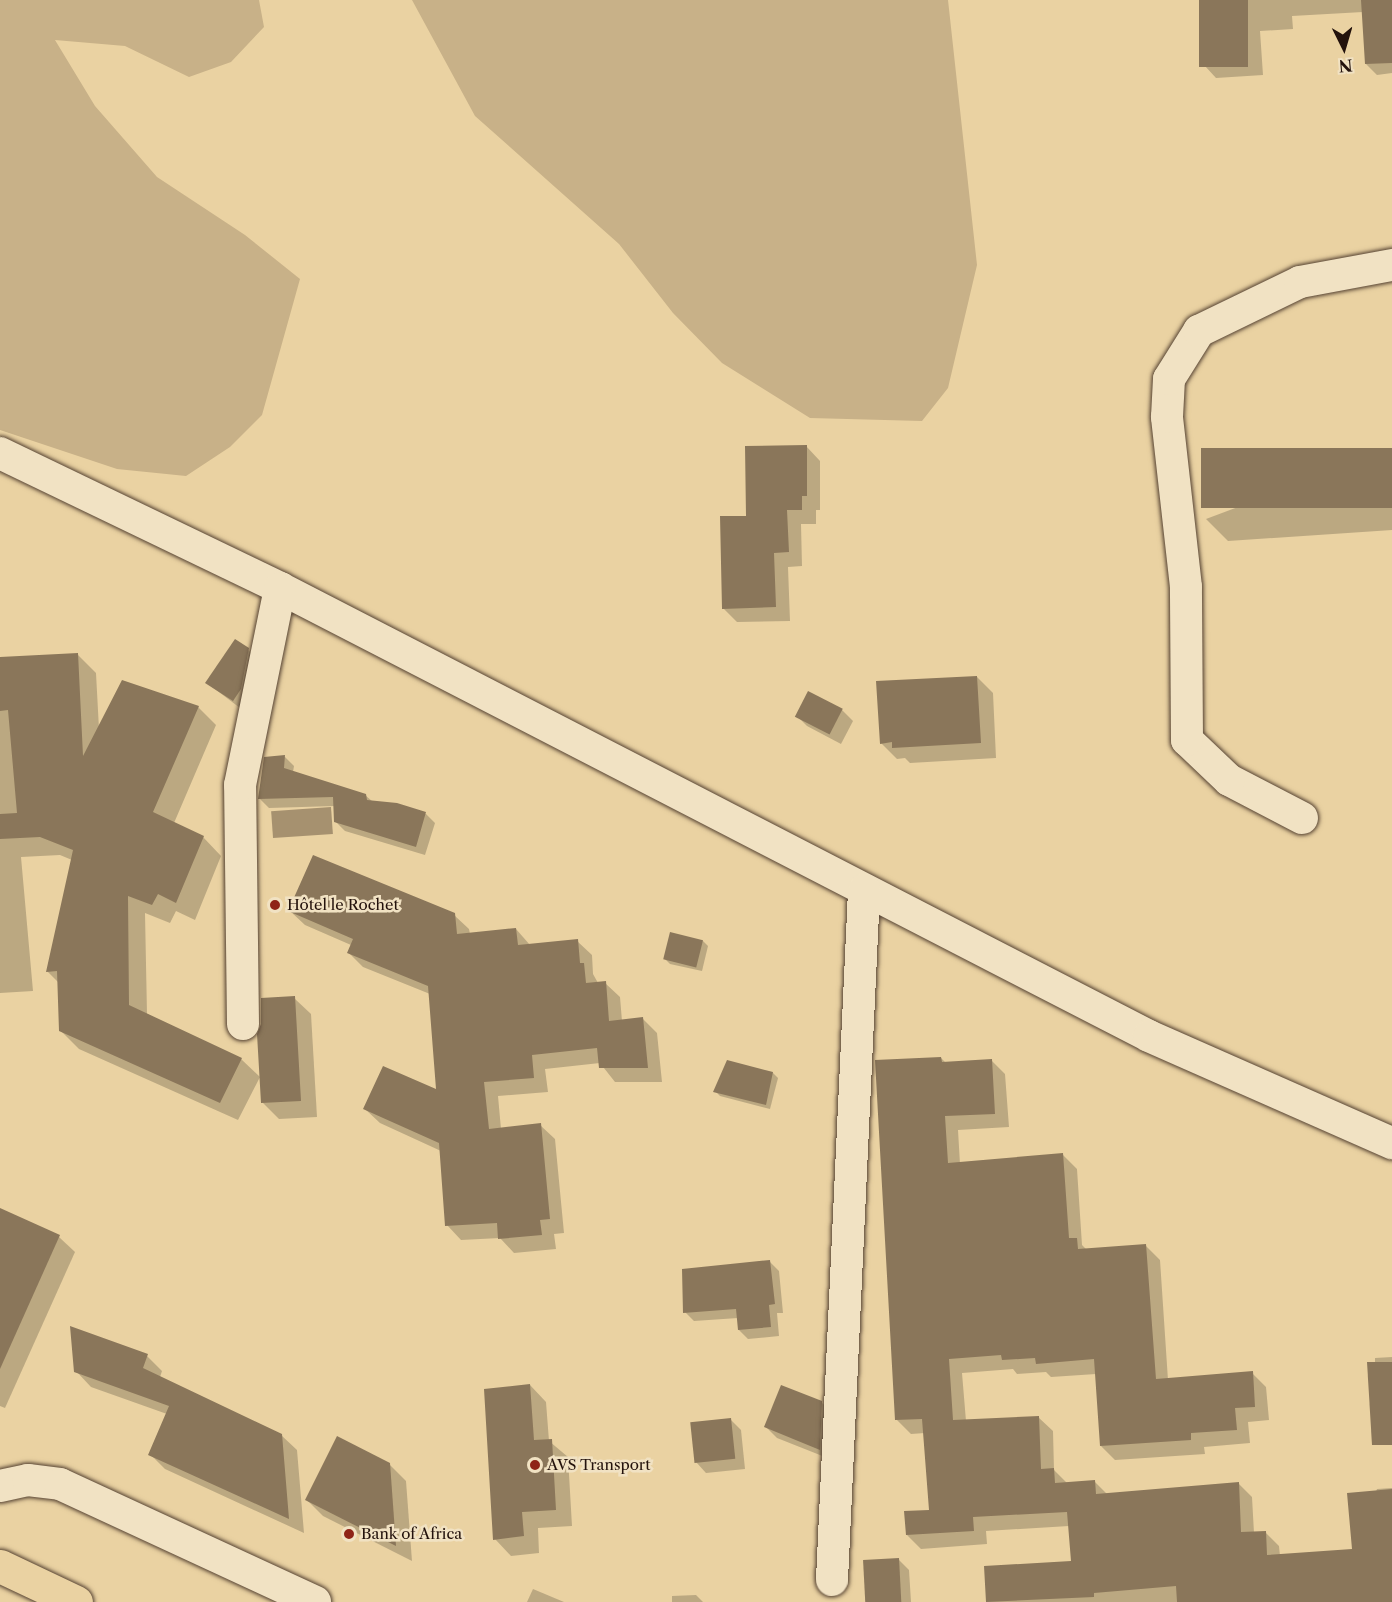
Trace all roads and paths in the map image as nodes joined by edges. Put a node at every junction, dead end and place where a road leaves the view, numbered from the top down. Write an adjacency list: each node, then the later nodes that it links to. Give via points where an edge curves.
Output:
1 (1392, 265): 4 (street, via 1300,282 1199,331 1169,379 1167,417 1186,587 1187,740 1229,780)
2 (0, 453): 3 (street)
3 (280, 588): 5 (street); 6 (street, via 240,785)
4 (1302, 818)
5 (864, 890): 7 (street, via 1149,1036); 10 (street)
6 (243, 1024)
7 (1392, 1143)
8 (0, 1486): 12 (street, via 28,1479 60,1484)
9 (0, 1566): 11 (highway)
10 (832, 1580)
11 (76, 1602)
12 (315, 1602)

